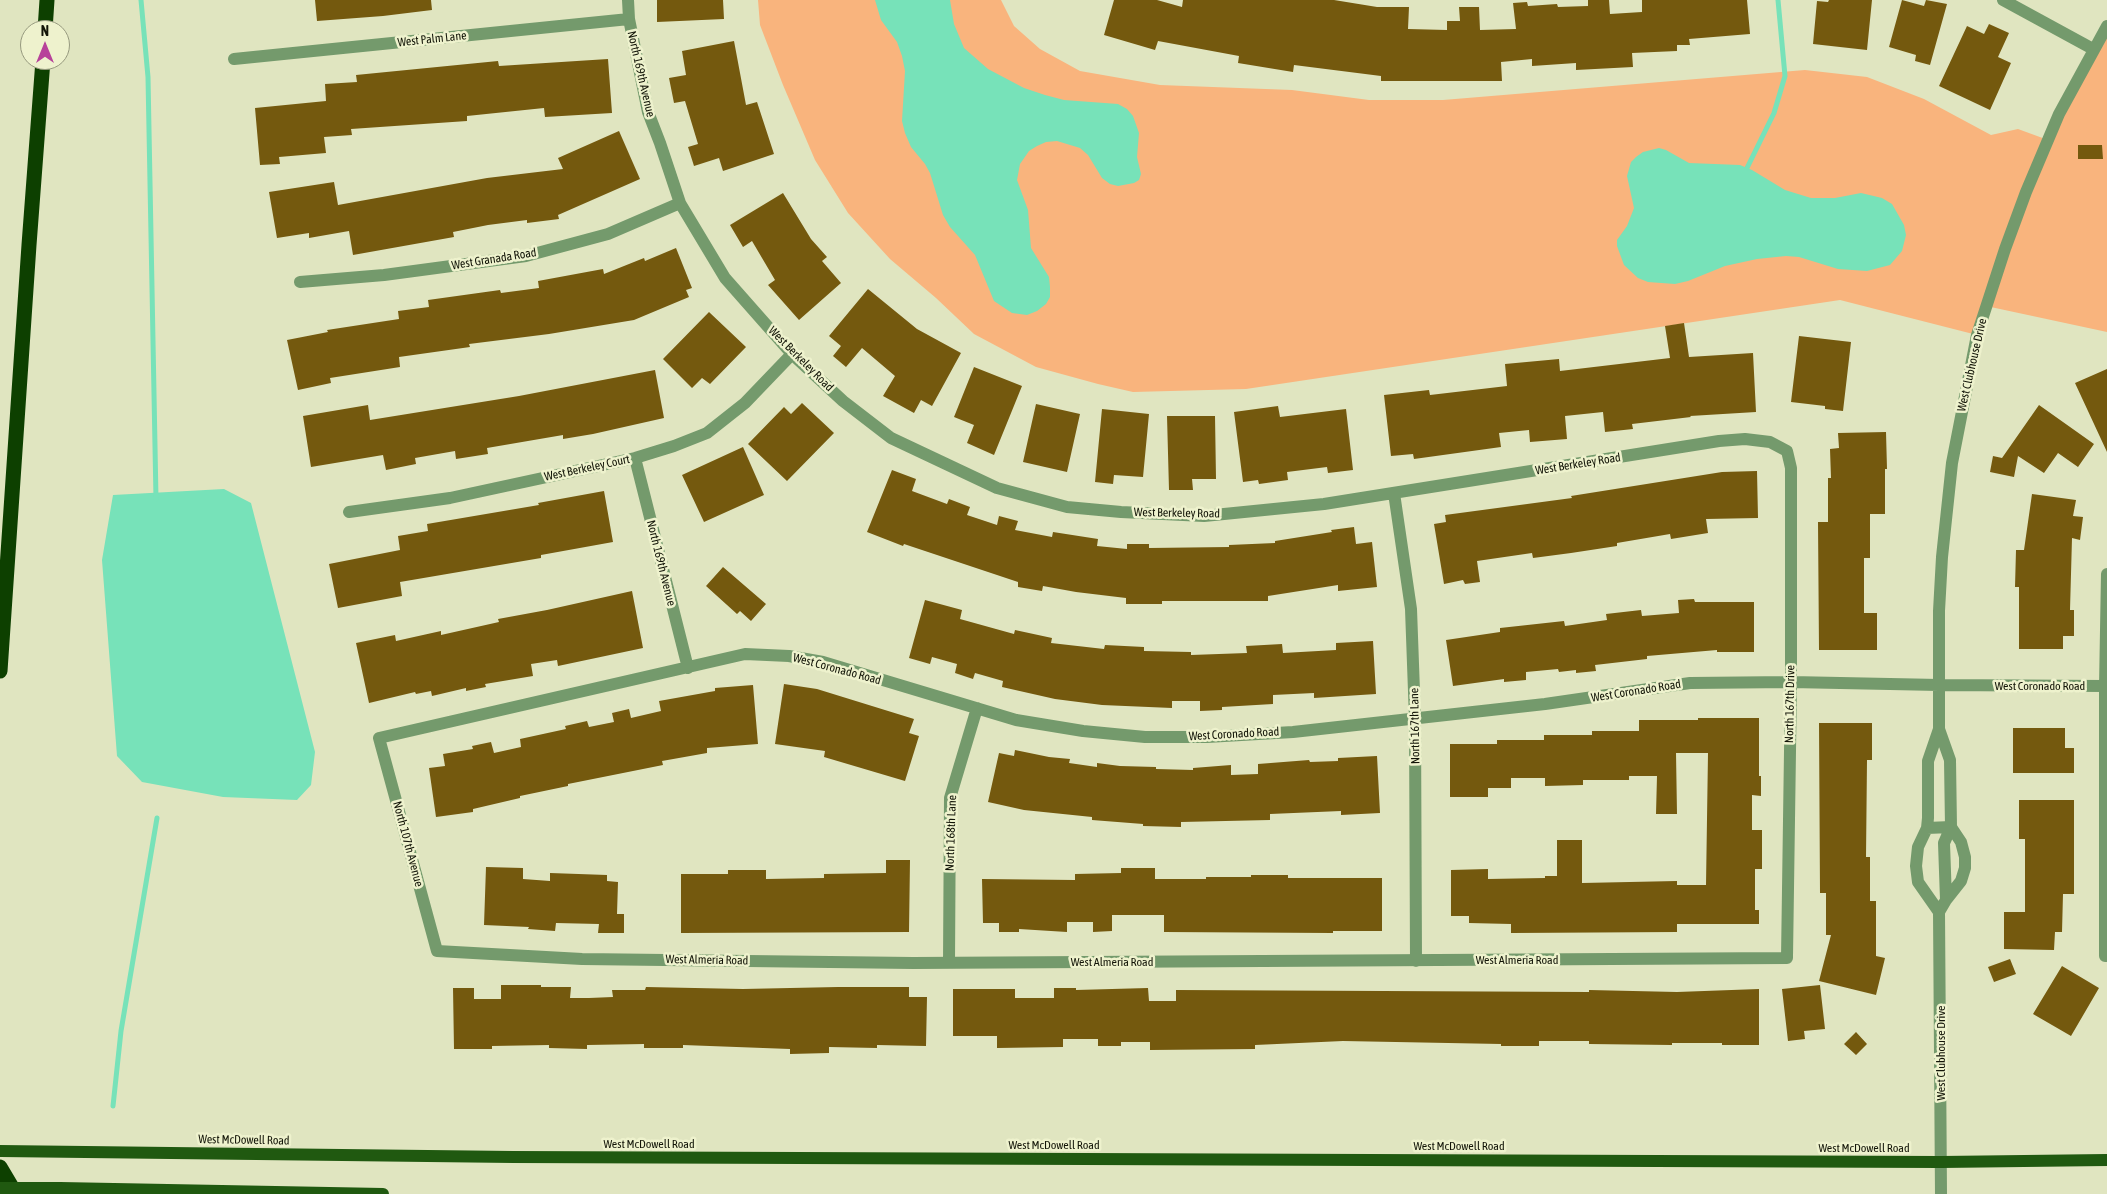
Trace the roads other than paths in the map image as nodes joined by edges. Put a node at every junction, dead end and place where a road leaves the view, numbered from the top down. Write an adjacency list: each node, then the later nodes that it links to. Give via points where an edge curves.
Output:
1 (47, 0): 5 (highway)
2 (628, 0): 4 (street, North 169th Avenue)
3 (2003, 0): 7 (street)
4 (629, 19): 8 (street, West Palm Lane); 10 (street, North 169th Avenue, via 648,112)
5 (46, 20)
6 (2107, 26): 7 (street, West Clubhouse Drive)
7 (2092, 50): 21 (street, West Clubhouse Drive, via 2059,114 2026,192 1977,335 1946,510 1939,611)
8 (234, 59)
9 (42, 70): 19 (highway)
10 (680, 203): 11 (street, West Granada Road, via 608,234 526,256 384,275); 12 (street, West Berkeley Road, via 725,278)
11 (300, 282)
12 (792, 354): 14 (street, West Berkeley Court, via 744,403 707,432); 15 (street, West Berkeley Road, via 890,438 997,488 1067,507 1204,516 1324,504)
13 (1787, 451): 15 (street, West Berkeley Road, via 1770,442 1745,439 1719,441); 20 (street, North 167th Drive, via 1791,468)
14 (635, 458): 16 (street, West Berkeley Court, via 450,498); 18 (street, North 169th Avenue)
15 (1394, 493): 24 (street, North 167th Lane, via 1411,609)
16 (349, 512)
17 (2107, 574): 22 (street)
18 (688, 668): 23 (street, West Coronado Road, via 745,654 789,656 822,662); 26 (street, West Coronado Road)
19 (0, 670)
20 (1791, 682): 21 (street, West Coronado Road); 24 (street, West Coronado Road, via 1690,683 1610,696); 33 (street, North 167th Drive)
21 (1940, 686): 22 (street, West Coronado Road); 25 (street, West Clubhouse Drive)
22 (2105, 686): 32 (street)
23 (977, 708): 24 (street, West Coronado Road, via 1016,720 1145,737 1293,732); 35 (street, North 168th Lane, via 950,798)
24 (1415, 719): 34 (street, North 167th Lane)
25 (1940, 729): 27 (street, West Clubhouse Drive, via 1950,760); 28 (street, West Clubhouse Drive, via 1928,761)
26 (379, 738): 31 (street, North 107th Avenue)
27 (1951, 827): 28 (street); 29 (street, West Clubhouse Drive, via 1944,843); 29 (street, West Clubhouse Drive, via 1960,842 1965,868 1961,882)
28 (1927, 828): 30 (street, West Clubhouse Drive, via 1918,847 1918,882)
29 (1946, 900): 30 (street, West Clubhouse Drive)
30 (1940, 912): 38 (street, West Clubhouse Drive)
31 (437, 951): 35 (street, West Almeria Road, via 582,959)
32 (2106, 956)
33 (1787, 958): 34 (street, West Almeria Road)
34 (1416, 960): 35 (street, West Almeria Road)
35 (949, 962)
36 (0, 1150): 38 (main road, West McDowell Road, via 513,1158)
37 (2107, 1160): 38 (main road, West McDowell Road)
38 (1941, 1162): 43 (street, West Clubhouse Drive)
39 (0, 1167): 41 (highway)
40 (0, 1188): 42 (main road, bridge)
41 (16, 1194)
42 (383, 1194)
43 (1941, 1194)

